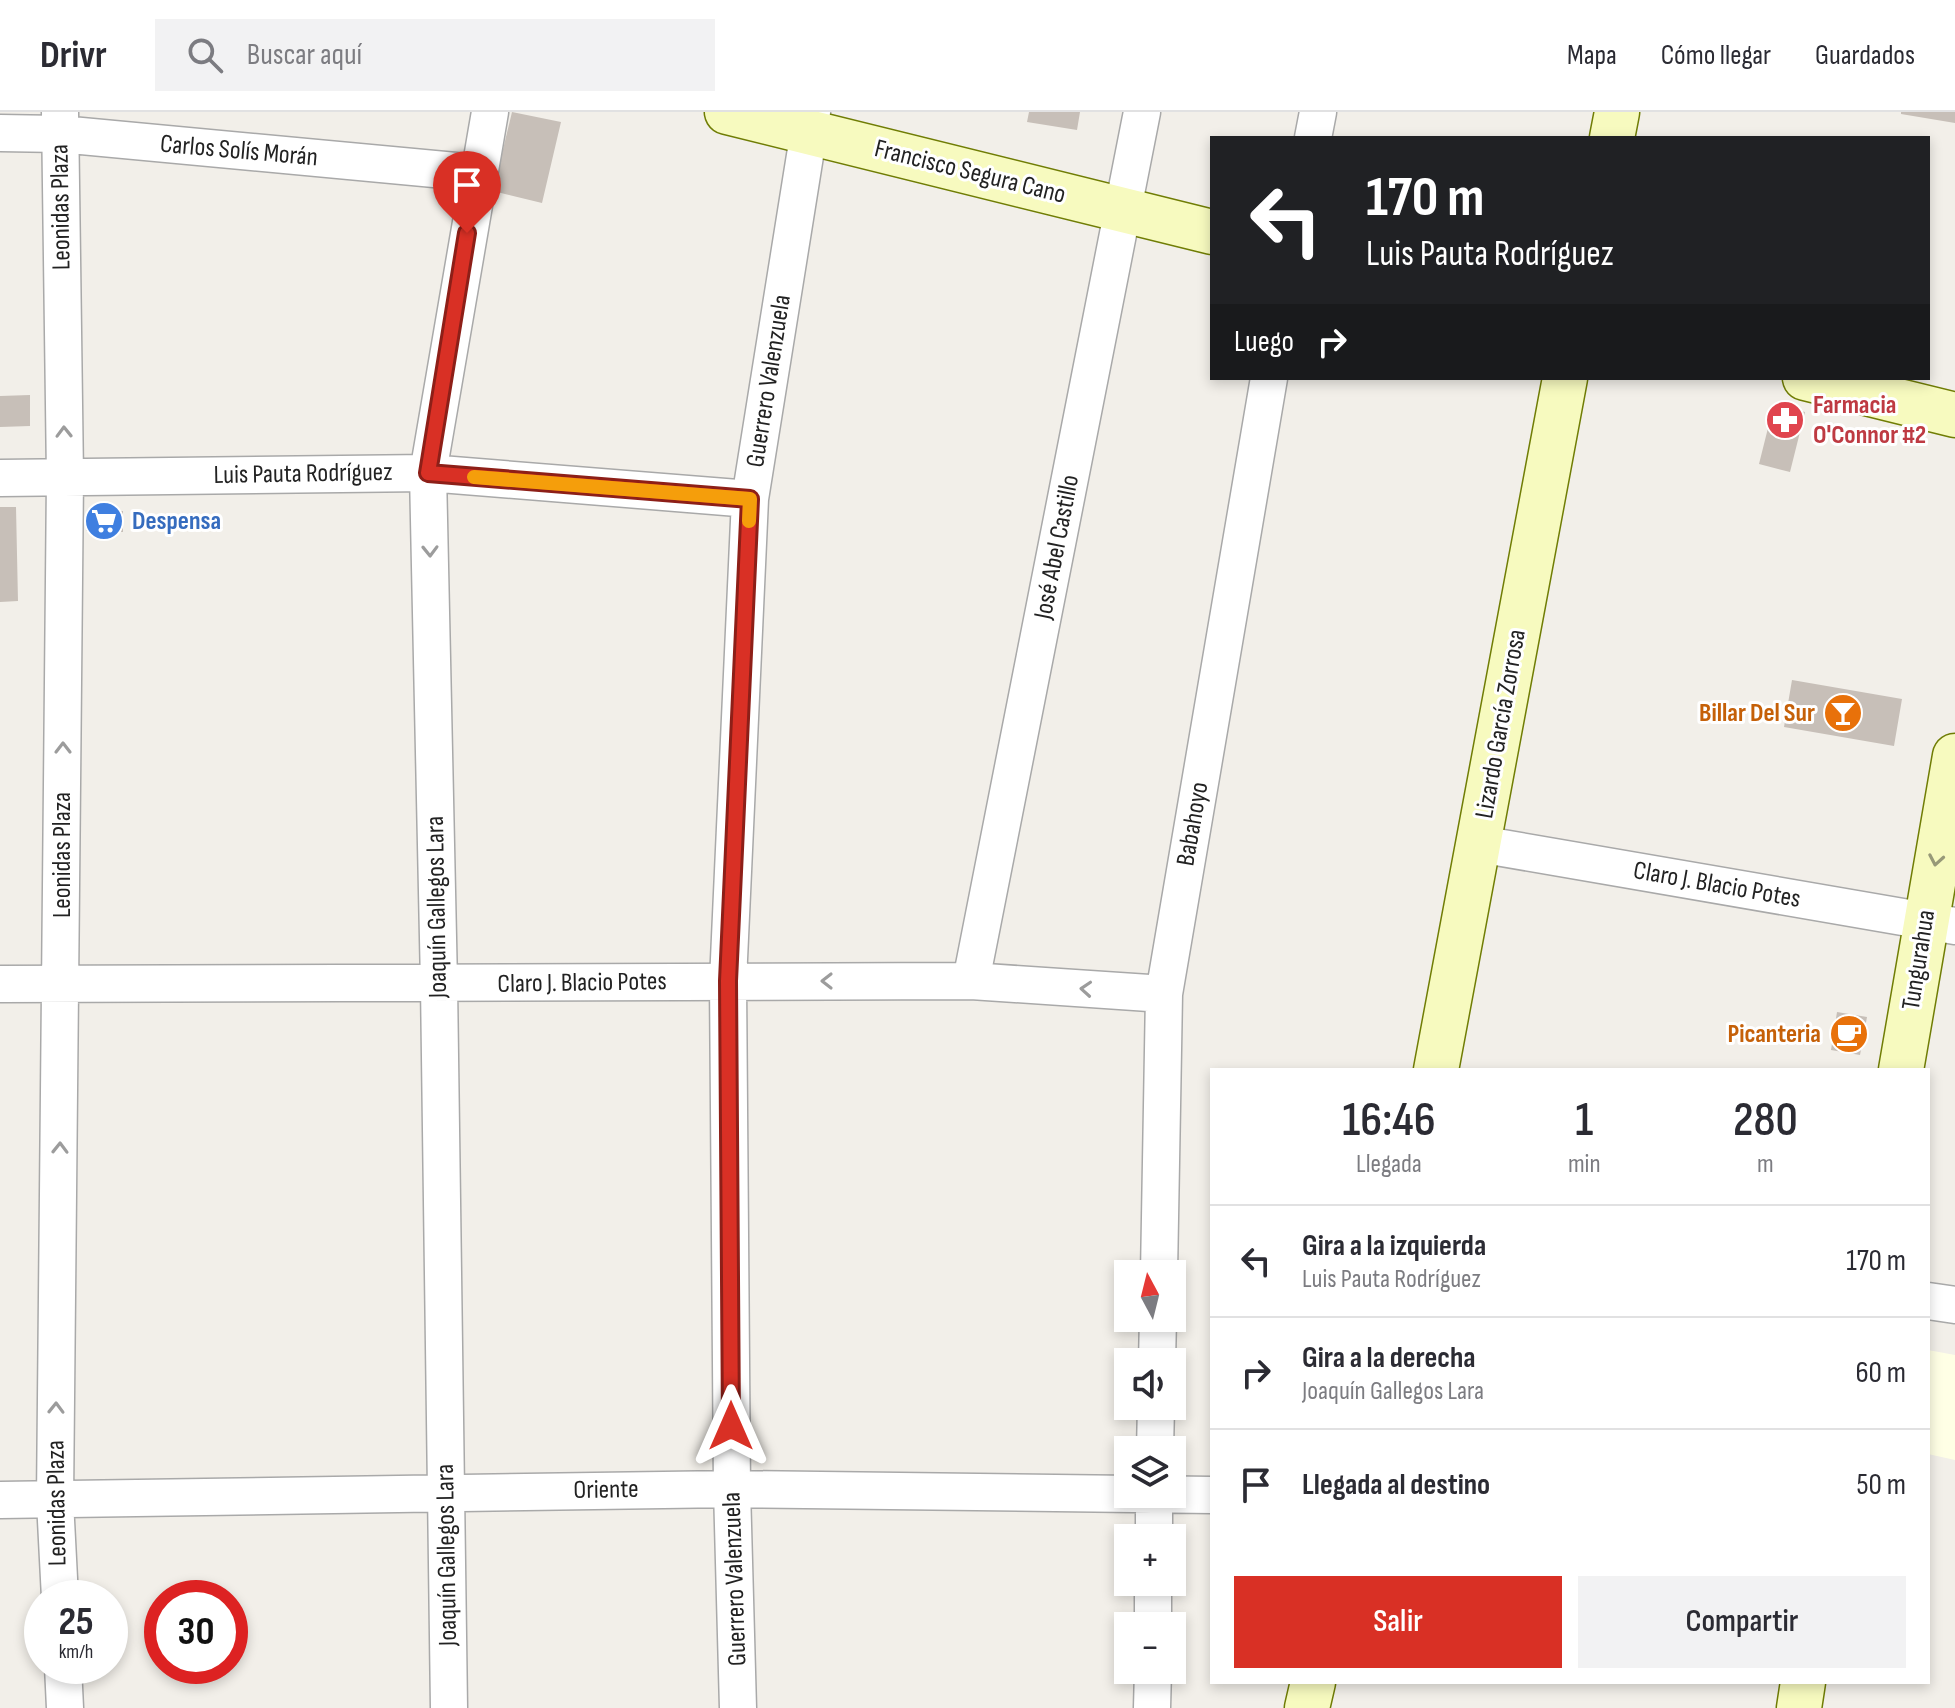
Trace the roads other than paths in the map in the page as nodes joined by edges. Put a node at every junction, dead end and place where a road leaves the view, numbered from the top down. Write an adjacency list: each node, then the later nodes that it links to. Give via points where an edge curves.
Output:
1 (490, 112): 11 (street, Joaquín Gallegos Lara)
2 (727, 112): 6 (street, Francisco Segura Cano)
3 (1142, 112): 12 (street, José Abel Castillo)
4 (1318, 112): 9 (street)
5 (1617, 112): 10 (street)
6 (811, 122): 12 (street, Francisco Segura Cano); 21 (street, Guerrero Valenzuela)
7 (60, 123): 8 (street, Carlos Solís Morán); 11 (street, Carlos Solís Morán); 19 (street, Leonidas Plaza, one-way to 7)
8 (0, 133)
9 (1313, 136)
10 (1612, 136)
11 (477, 173): 18 (street, Joaquín Gallegos Lara)
12 (1124, 210): 13 (street, Francisco Segura Cano); 26 (street, José Abel Castillo)
13 (1210, 232)
14 (1269, 380): 30 (street, Babahoyo)
15 (1565, 380): 23 (street, Lizardo García Zorrosa)
16 (1813, 380): 17 (street)
17 (1955, 415)
18 (428, 473): 19 (street, Luis Pauta Rodríguez); 21 (street, Luis Pauta Rodríguez); 28 (street, Joaquín Gallegos Lara, one-way to 28)
19 (65, 477): 20 (street, Luis Pauta Rodríguez); 29 (street, Leonidas Plaza, one-way to 19)
20 (0, 478)
21 (750, 499): 25 (street, Guerrero Valenzuela)
22 (1955, 756): 24 (street, Tungurahua, one-way to 24)
23 (1479, 844): 24 (street, Claro J. Blacio Potes); 31 (street, Lizardo García Zorrosa)
24 (1940, 923): 32 (street, Tungurahua)
25 (728, 981): 26 (street, Claro J. Blacio Potes, one-way to 25); 28 (street, Claro J. Blacio Potes); 36 (street, Guerrero Valenzuela)
26 (971, 981): 30 (street, Claro J. Blacio Potes, one-way to 26)
27 (0, 984): 29 (street, Claro J. Blacio Potes)
28 (439, 984): 29 (street, Claro J. Blacio Potes); 37 (street, Joaquín Gallegos Lara)
29 (62, 985): 42 (street, Leonidas Plaza, one-way to 29)
30 (1164, 994): 33 (street, Babahoyo)
31 (1436, 1068)
32 (1902, 1068)
33 (1159, 1260)
34 (1930, 1301): 35 (street)
35 (1955, 1305)
36 (732, 1489): 37 (street, Oriente); 38 (street, Oriente); 50 (street, Guerrero Valenzuela)
37 (446, 1492): 42 (street, Oriente); 49 (street, Joaquín Gallegos Lara)
38 (1114, 1494)
39 (1186, 1495): 40 (street, Oriente)
40 (1210, 1495)
41 (0, 1500): 42 (street, Oriente)
42 (55, 1501): 43 (street, Leonidas Plaza)
43 (59, 1580)
44 (64, 1684): 48 (street)
45 (1153, 1684): 51 (street)
46 (1313, 1684): 52 (street)
47 (1803, 1684): 53 (street)
48 (65, 1708)
49 (449, 1708)
50 (738, 1708)
51 (1152, 1708)
52 (1307, 1708)
53 (1799, 1708)

